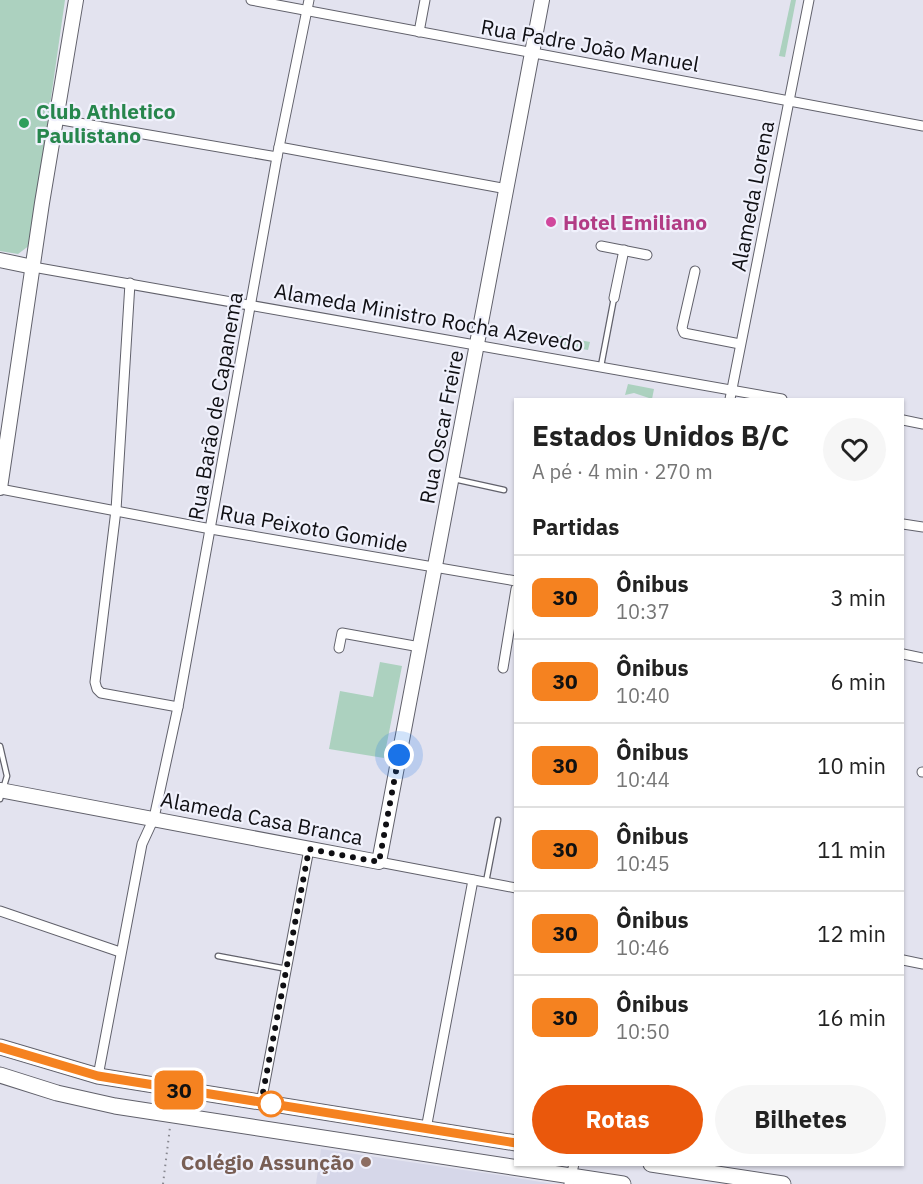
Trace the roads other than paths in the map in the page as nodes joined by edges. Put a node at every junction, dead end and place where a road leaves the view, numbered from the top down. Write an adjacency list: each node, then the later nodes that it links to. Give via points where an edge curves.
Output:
1 (76, 0): 11 (street)
2 (251, 0): 7 (street, Rua Padre João Manuel)
3 (309, 0): 7 (street, Rua Barão de Capanema)
4 (425, 0): 8 (street)
5 (542, 0): 9 (street, Rua Oscar Freire)
6 (809, 0): 10 (street, Alameda Lorena)
7 (306, 10): 8 (street, Rua Padre João Manuel); 13 (street, Rua Barão de Capanema)
8 (419, 32): 9 (street, Rua Padre João Manuel)
9 (532, 53): 10 (street, Rua Padre João Manuel); 14 (street, Rua Oscar Freire)
10 (789, 100): 12 (street, Rua Padre João Manuel); 25 (street, Alameda Lorena)
11 (56, 118): 13 (street); 19 (street)
12 (923, 126)
13 (278, 152): 14 (street); 23 (street, Rua Barão de Capanema)
14 (507, 189): 24 (street, Rua Oscar Freire)
15 (601, 246): 16 (street)
16 (624, 250): 17 (street); 22 (street)
17 (646, 255)
18 (0, 260): 19 (street)
19 (33, 267): 21 (street, Alameda Ministro Rocha Azevedo); 32 (street)
20 (695, 271): 25 (street, via 684,333)
21 (130, 283): 23 (street, Alameda Ministro Rocha Azevedo); 34 (street)
22 (614, 298): 26 (lane)
23 (251, 304): 24 (street, Alameda Ministro Rocha Azevedo); 37 (street, Rua Barão de Capanema)
24 (478, 344): 26 (street, Alameda Ministro Rocha Azevedo); 31 (street, Rua Oscar Freire)
25 (740, 344): 27 (street, Alameda Lorena)
26 (601, 366): 27 (street, Alameda Ministro Rocha Azevedo)
27 (730, 394): 28 (street, Alameda Ministro Rocha Azevedo)
28 (772, 398)
29 (904, 420): 30 (street)
30 (923, 424)
31 (452, 479): 33 (lane); 38 (street, Rua Oscar Freire)
32 (0, 488): 34 (street, Rua Peixoto Gomide)
33 (504, 490)
34 (116, 510): 37 (street, Rua Peixoto Gomide); 46 (street, via 97,689 101,693)
35 (904, 524): 36 (street)
36 (923, 527)
37 (211, 529): 38 (street, Rua Peixoto Gomide); 46 (street, Rua Barão de Capanema)
38 (435, 567): 39 (street, Rua Peixoto Gomide); 41 (street, Rua Oscar Freire)
39 (514, 581)
40 (514, 602): 45 (street)
41 (420, 647): 42 (street, via 342,633); 52 (street, Rua Oscar Freire)
42 (339, 648)
43 (904, 654): 44 (street)
44 (923, 658)
45 (503, 668)
46 (178, 707): 49 (street, Rua Barão de Capanema)
47 (0, 746): 48 (lane, via 6,763)
48 (2, 794): 49 (street, Alameda Casa Branca)
49 (154, 818): 51 (street, Alameda Casa Branca); 57 (street, Rua Barão de Capanema, via 142,844)
50 (498, 820): 54 (lane)
51 (309, 849): 52 (street, Alameda Casa Branca); 61 (street)
52 (379, 862): 53 (street, Alameda Casa Branca)
53 (473, 880): 54 (street, Alameda Casa Branca); 66 (street)
54 (486, 882): 55 (street, Alameda Casa Branca)
55 (514, 888)
56 (0, 911): 57 (street)
57 (120, 952): 64 (street, Rua Barão de Capanema)
58 (218, 956): 61 (lane)
59 (904, 960): 60 (street)
60 (923, 964)
61 (287, 969): 65 (street)
62 (0, 1047): 64 (main road)
63 (0, 1075): 69 (main road, via 57,1093 172,1115)
64 (98, 1076): 65 (main road)
65 (261, 1103): 66 (main road)
66 (426, 1129): 67 (main road)
67 (514, 1143)
68 (664, 1166): 71 (main road)
69 (571, 1175): 70 (main road)
70 (623, 1184)
71 (783, 1184)

